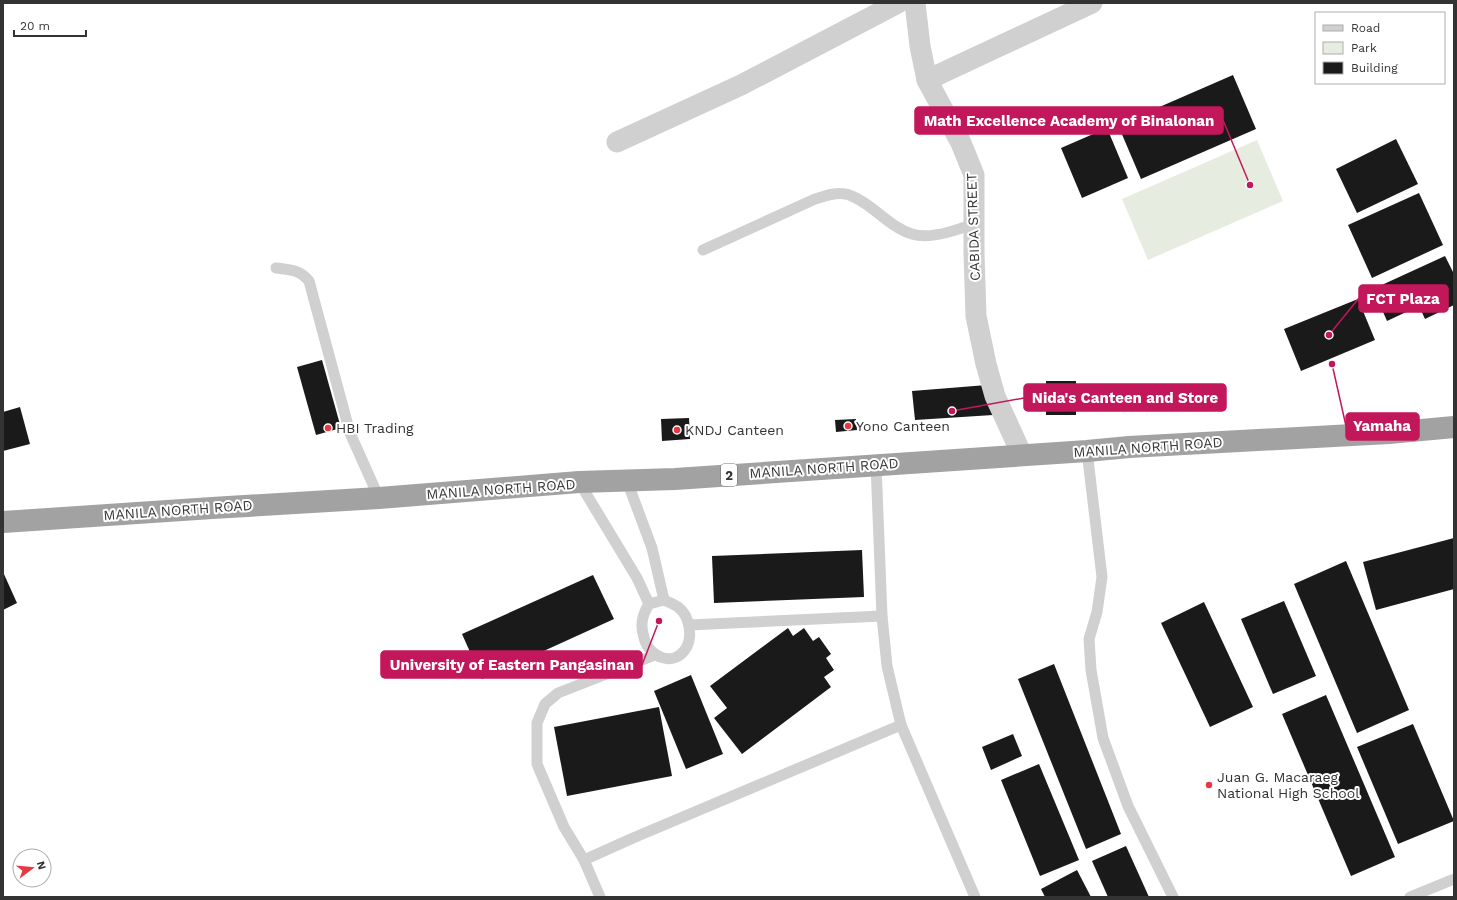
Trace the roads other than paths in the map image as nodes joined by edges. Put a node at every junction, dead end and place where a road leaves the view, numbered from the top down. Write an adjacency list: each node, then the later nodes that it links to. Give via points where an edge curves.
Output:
1 (898, 3): 5 (street, via 741,85)
2 (915, 3): 4 (street, CABIDA STREET)
3 (1092, 3): 4 (street)
4 (927, 80): 6 (street, CABIDA STREET, via 961,143 974,175)
5 (618, 142)
6 (974, 223): 7 (lane, via 950,232 913,235 895,226 867,203 846,193 830,194); 11 (street, CABIDA STREET, via 976,316 995,396)
7 (703, 250)
8 (276, 268): 15 (lane, via 296,270 309,281 350,433)
9 (1454, 427): 10 (highway, MANILA NORTH ROAD / 2)
10 (1088, 451): 11 (highway, MANILA NORTH ROAD / 2); 27 (lane, via 1102,577 1097,612 1089,639 1091,670 1103,738 1128,806)
11 (1022, 455): 12 (highway, MANILA NORTH ROAD / 2)
12 (876, 464): 13 (highway, MANILA NORTH ROAD / 2); 19 (lane)
13 (627, 481): 14 (highway, MANILA NORTH ROAD / 2); 17 (lane, via 652,548)
14 (579, 482): 15 (highway, MANILA NORTH ROAD / 2); 18 (lane, via 637,578)
15 (379, 498): 16 (highway, MANILA NORTH ROAD / 2)
16 (3, 522)
17 (664, 600): 18 (lane); 20 (lane, via 678,607)
18 (649, 604): 21 (lane, via 642,616 642,633 646,644)
19 (882, 616): 20 (lane); 22 (lane, via 887,666)
20 (689, 625): 21 (lane, via 688,643 684,652 674,658 663,659)
21 (655, 655): 23 (lane, via 558,693 545,704 537,724 537,764 564,827)
22 (901, 725): 23 (lane); 26 (lane)
23 (584, 860): 25 (lane)
24 (1454, 879): 28 (lane)
25 (600, 897)
26 (975, 897)
27 (1173, 897)
28 (1410, 897)

